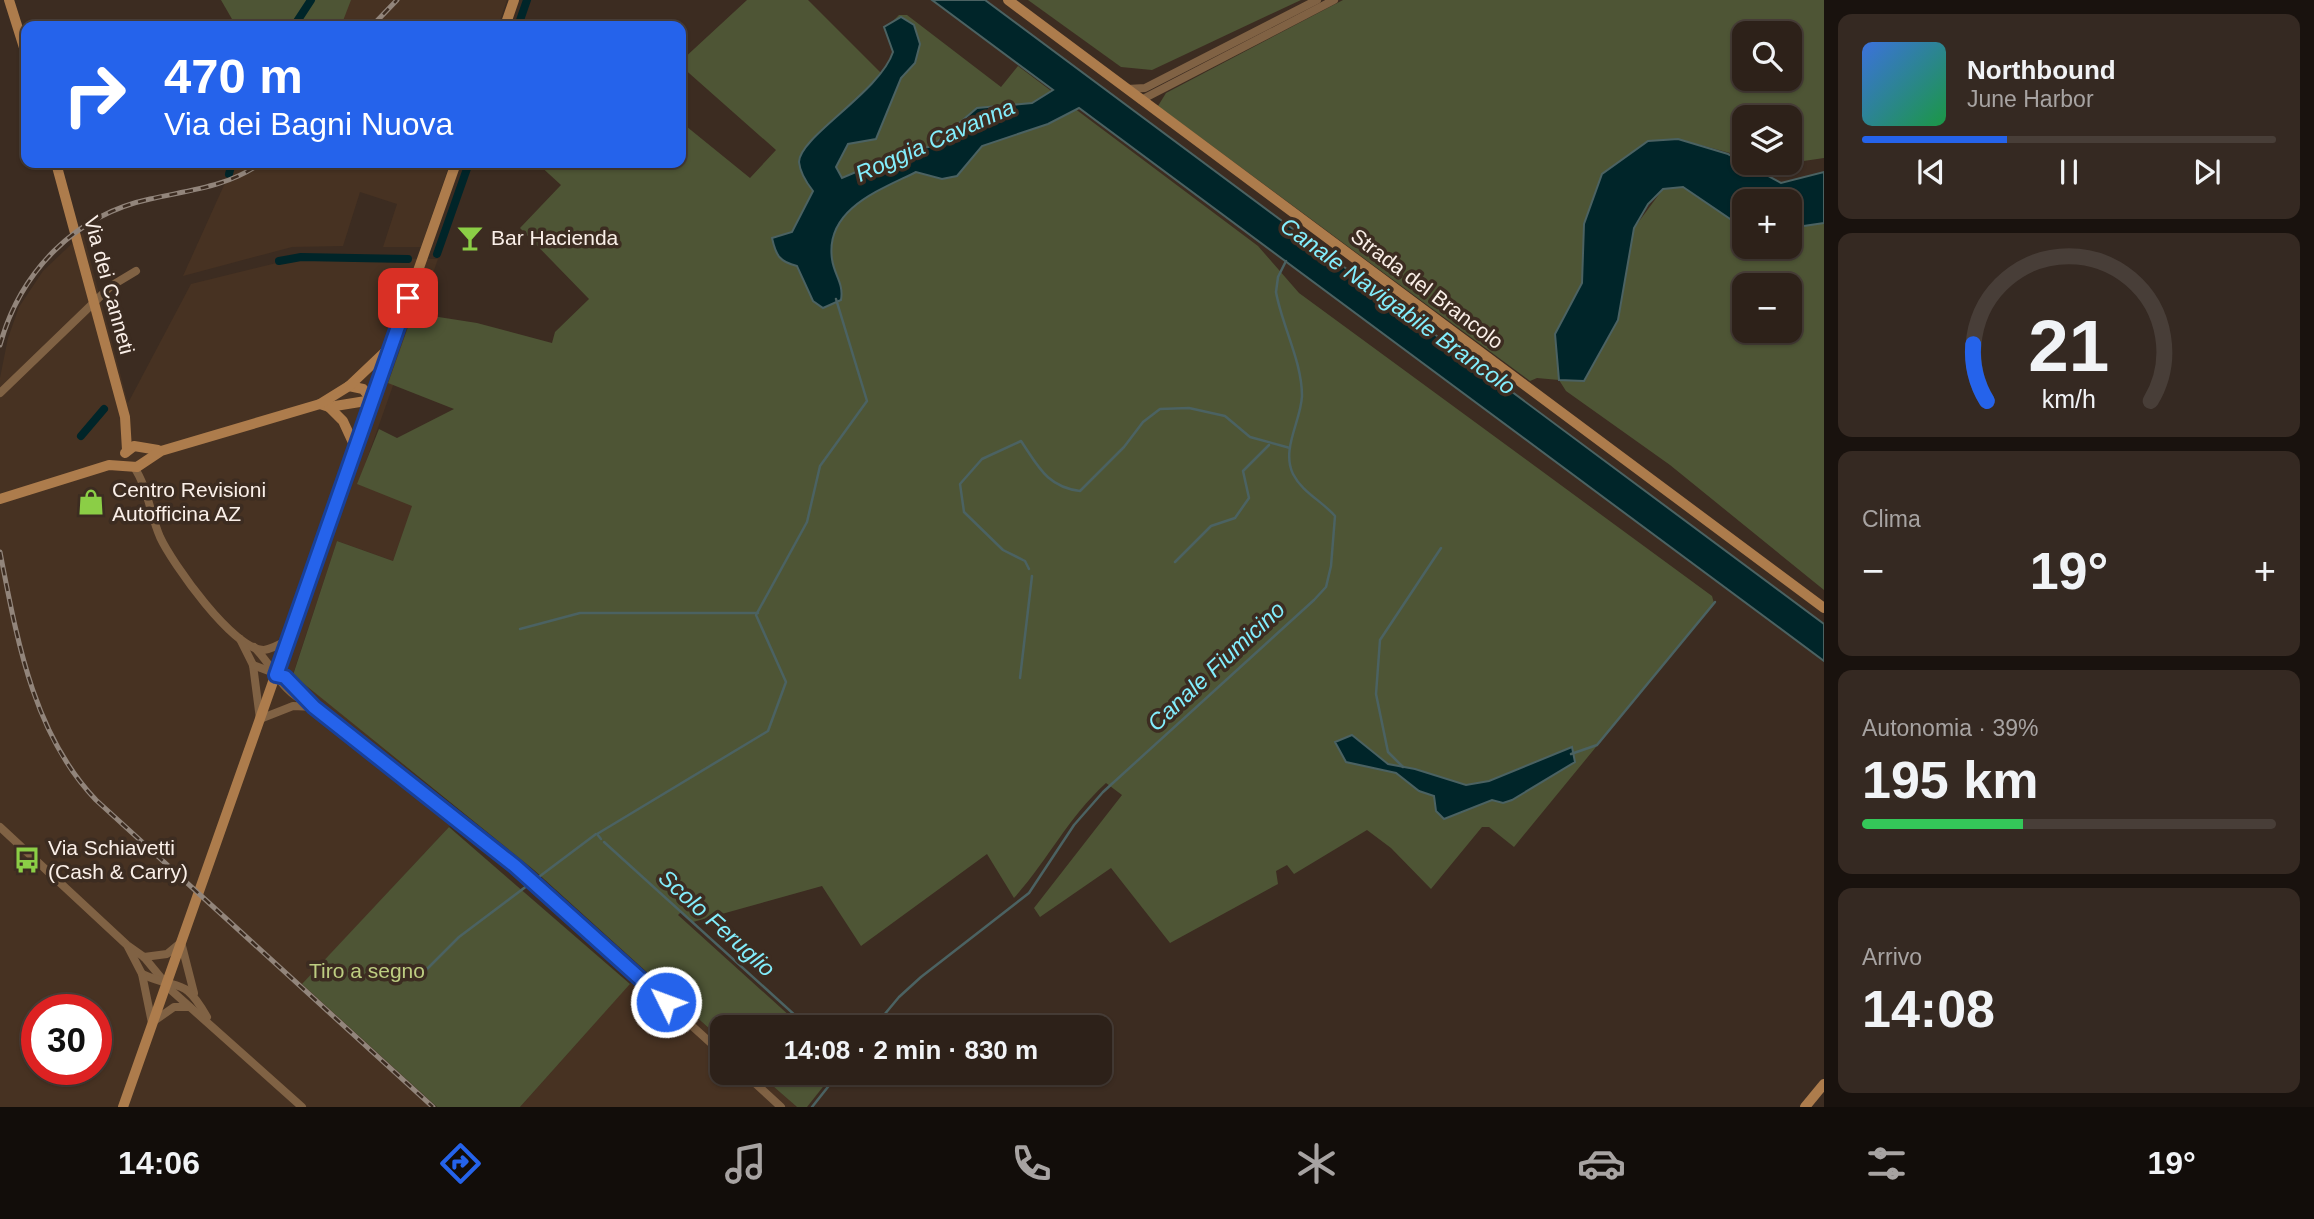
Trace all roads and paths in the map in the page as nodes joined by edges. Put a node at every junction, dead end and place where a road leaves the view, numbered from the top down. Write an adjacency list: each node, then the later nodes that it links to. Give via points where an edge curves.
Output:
1 (9, 0): 7 (street)
2 (514, 0): 6 (street)
3 (1008, 0): 9 (street, Strada del Brancolo)
4 (1317, 0): 8 (street)
5 (1334, 0): 8 (street)
6 (507, 21)
7 (21, 38)
8 (1149, 91): 9 (street); 9 (street)
9 (1138, 98): 22 (street, Strada del Brancolo)
10 (57, 168): 13 (street, Via dei Canneti)
11 (454, 168): 14 (street)
12 (136, 271): 13 (street)
13 (94, 304): 16 (street); 20 (street, Via dei Canneti)
14 (391, 346): 15 (street); 17 (street)
15 (349, 386): 17 (street, via 363,389); 18 (street)
16 (0, 393)
17 (372, 400): 18 (street); 19 (street)
18 (325, 406): 19 (street, via 343,421); 20 (street)
19 (355, 447): 24 (street)
20 (135, 457): 21 (street); 23 (street, Via dei Canneti, via 149,511 166,551 192,588)
21 (0, 499)
22 (1824, 608)
23 (239, 638): 25 (street, Via dei Canneti); 26 (street, Via dei Canneti)
24 (289, 639): 25 (street, via 264,650); 27 (street)
25 (254, 647): 27 (street, Via dei Canneti)
26 (253, 665): 27 (street); 29 (street, Via dei Canneti)
27 (276, 675): 28 (street, via 281,687); 29 (street)
28 (314, 707): 29 (street, via 293,706); 40 (street, via 515,866)
29 (260, 719): 31 (street)
30 (0, 827): 32 (street)
31 (181, 942): 33 (street, via 167,954); 35 (street); 36 (street)
32 (127, 945): 33 (street); 34 (street)
33 (144, 957): 35 (street)
34 (142, 974): 35 (street); 39 (street)
35 (167, 982): 36 (street); 37 (street); 39 (street)
36 (194, 993): 38 (street)
37 (190, 1007): 38 (street); 39 (street, via 174,1007)
38 (210, 1022): 44 (street)
39 (152, 1023): 43 (street)
40 (710, 1042)
41 (1824, 1084): 46 (street)
42 (757, 1085): 45 (street)
43 (123, 1107)
44 (302, 1107)
45 (781, 1107)
46 (1805, 1107)

